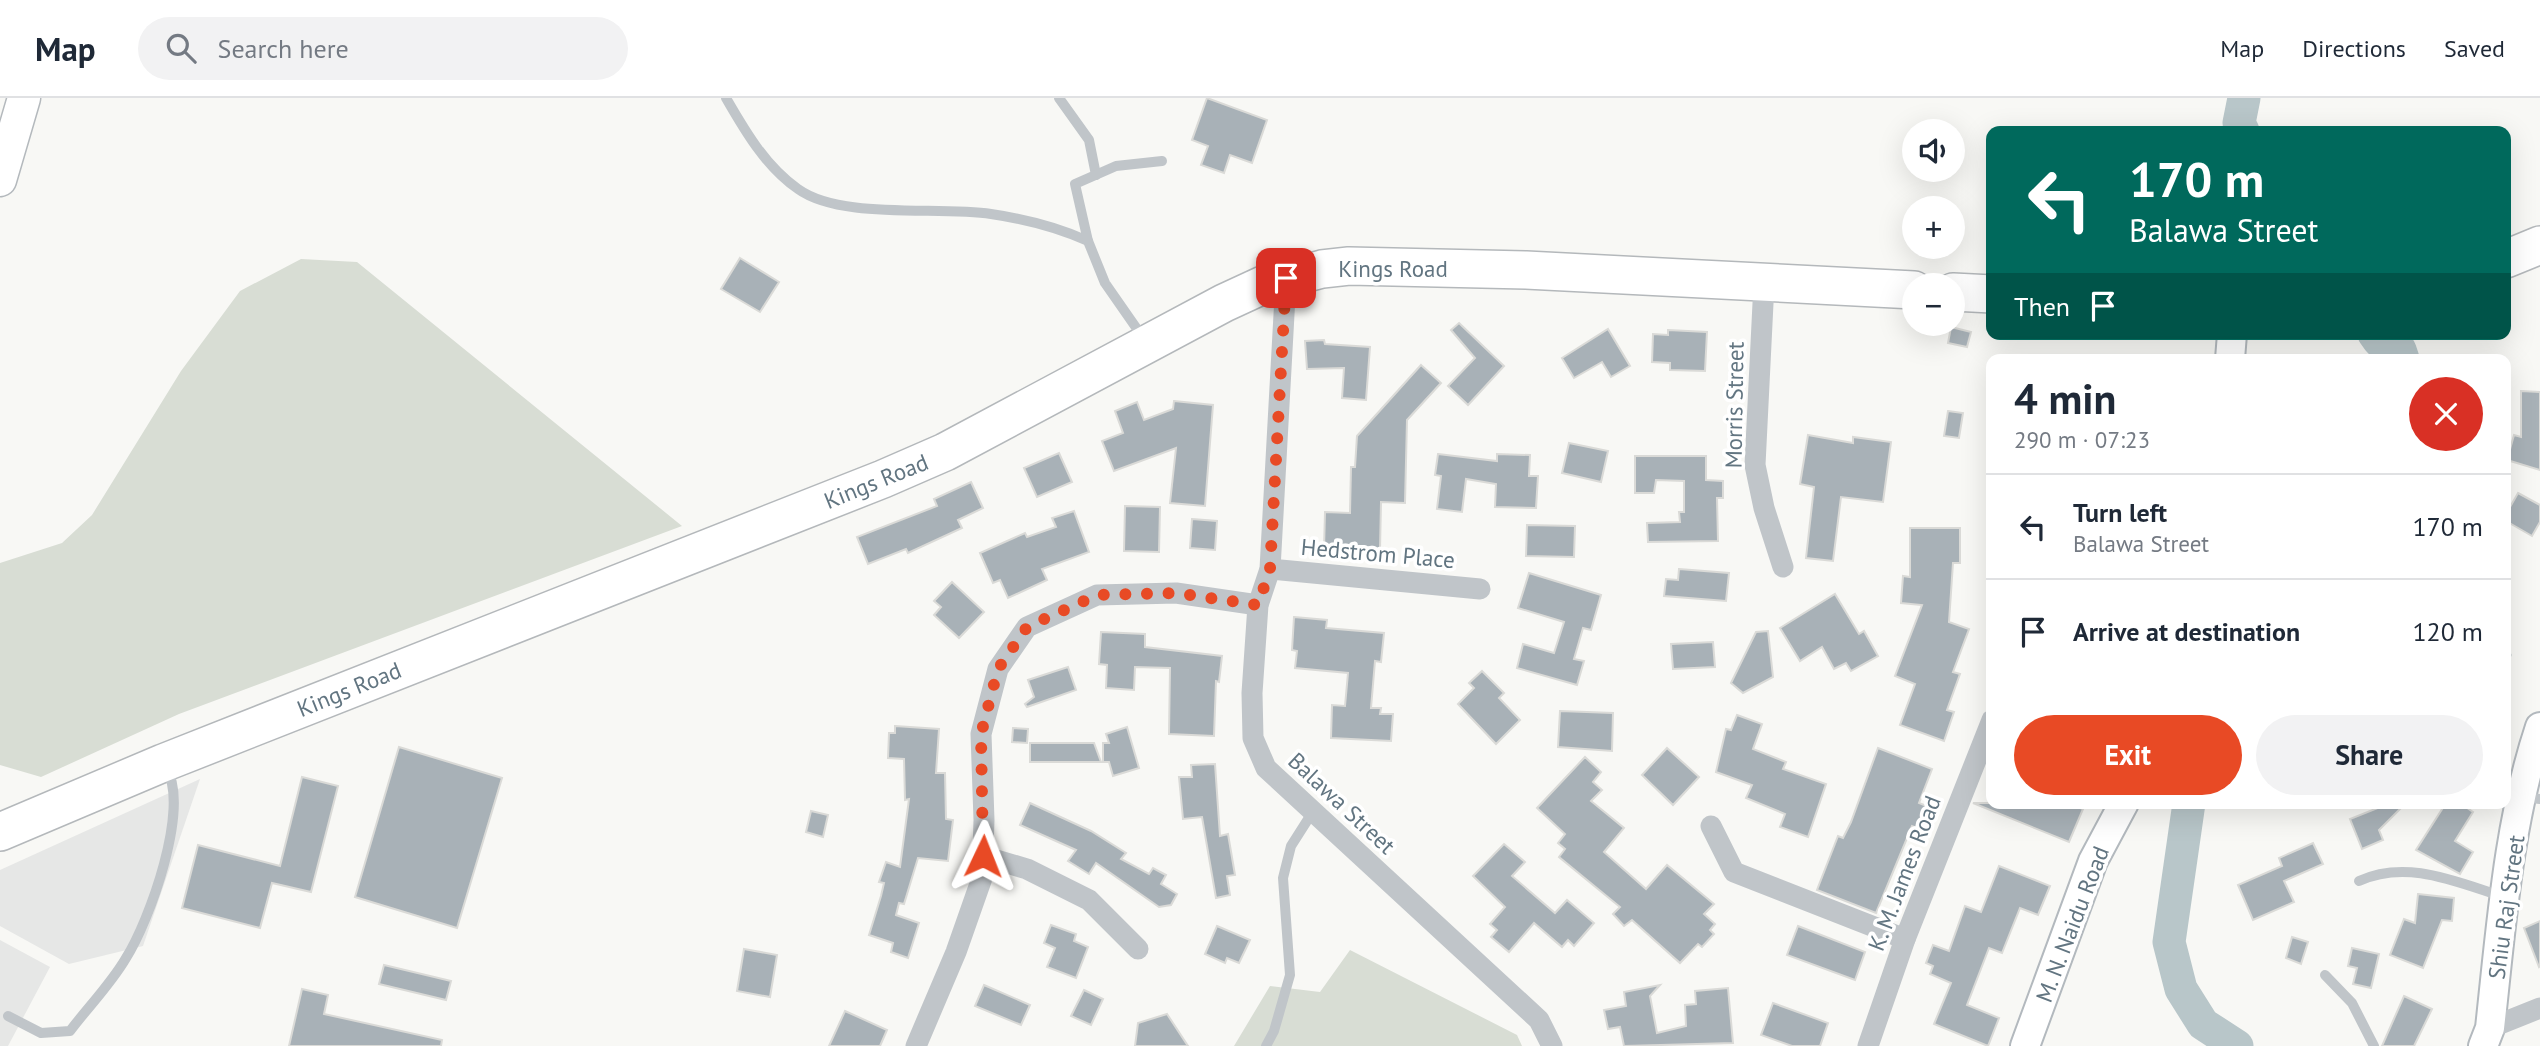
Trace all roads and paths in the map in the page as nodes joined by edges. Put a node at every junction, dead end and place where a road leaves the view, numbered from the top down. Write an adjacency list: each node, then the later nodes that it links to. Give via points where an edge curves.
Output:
1 (24, 98): 6 (main road)
2 (726, 98): 7 (lane, via 754,145 797,189 823,203 990,214 1056,227)
3 (1059, 98): 5 (lane, via 1089,140)
4 (1162, 161): 5 (lane, via 1115,166)
5 (1096, 175): 7 (lane, via 1075,184)
6 (0, 180)
7 (1088, 241): 15 (lane, via 1104,283)
8 (2540, 245): 9 (highway)
9 (2511, 257)
10 (1286, 278): 11 (highway, Kings Road, via 1349,265); 15 (highway, Kings Road, via 1241,294); 17 (street, Balawa Street)
11 (1764, 283): 12 (highway, Kings Road); 16 (street, Morris Street, via 1755,465 1763,508)
12 (1902, 289)
13 (1965, 293): 14 (highway)
14 (1986, 294)
15 (1146, 342): 22 (highway, Kings Road, via 945,452 895,474)
16 (1783, 567)
17 (1270, 569): 18 (street, Hedstrom Place); 19 (street, Balawa Street)
18 (1480, 589)
19 (1258, 605): 25 (street, Balawa Street, via 1253,738 1266,768); 28 (street, via 1176,593 1097,595 1027,627 998,669 981,734)
20 (2540, 727): 23 (street, Shiu Raj Street)
21 (1986, 735): 31 (street, K. M. James Road)
22 (163, 763): 27 (highway, Kings Road); 35 (lane, via 174,792 173,825 144,926 126,960 70,1031 41,1033)
23 (2531, 798): 30 (street, Shiu Raj Street)
24 (2120, 809): 41 (street, M. N. Naidu Road, via 2093,861)
25 (1312, 813): 38 (lane, via 1291,846 1283,878 1290,975); 39 (street, Balawa Street, via 1539,1020)
26 (1711, 826): 31 (street, via 1734,872)
27 (2, 830)
28 (983, 856): 32 (street, via 1027,869 1089,900); 37 (street, via 982,878 969,915)
29 (2359, 881): 30 (lane, via 2379,872 2410,870)
30 (2504, 897): 36 (street, Shiu Raj Street)
31 (1905, 939): 40 (street, K. M. James Road)
32 (1138, 949)
33 (2325, 975): 42 (lane, via 2352,1003)
34 (2540, 1008): 36 (street)
35 (8, 1016)
36 (2486, 1037)
37 (916, 1046)
38 (1266, 1046)
39 (1552, 1046)
40 (1867, 1046)
41 (2025, 1046)
42 (2374, 1046)

